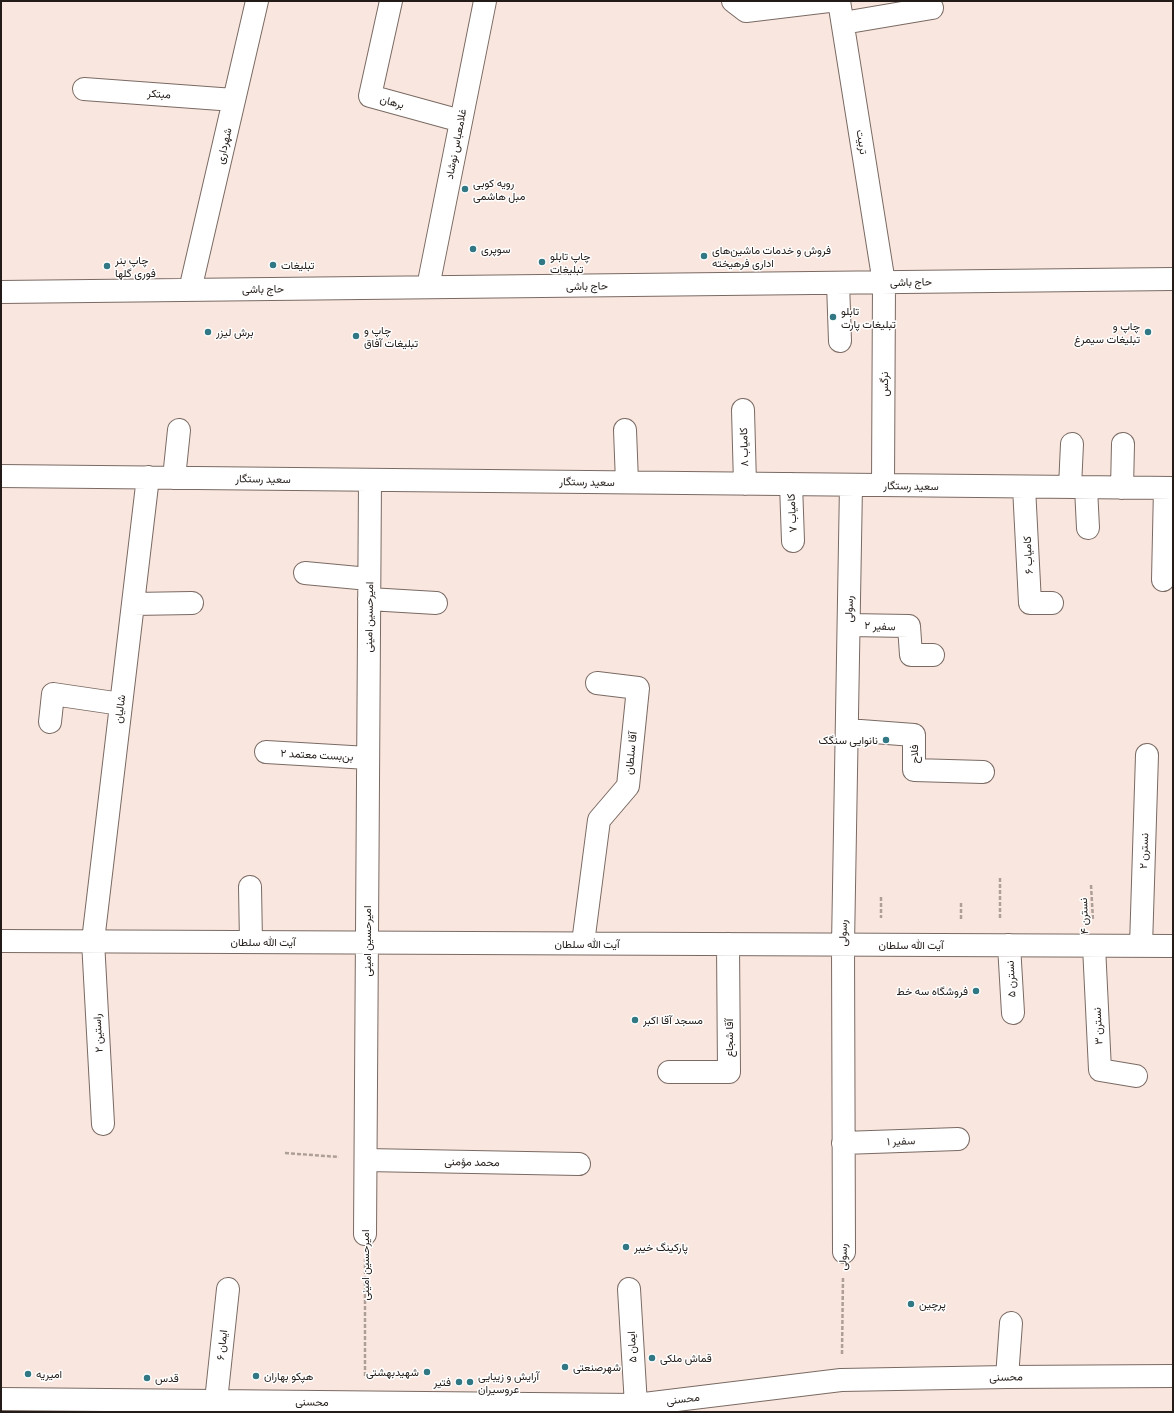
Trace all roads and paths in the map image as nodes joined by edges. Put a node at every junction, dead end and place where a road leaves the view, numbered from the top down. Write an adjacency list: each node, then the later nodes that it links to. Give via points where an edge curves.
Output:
1 (257, 1): 10 (street, شهرداری)
2 (390, 1): 11 (street, برهان, via 370,96)
3 (485, 1): 11 (street, غلامعباس نوشاد)
4 (733, 1): 5 (street, via 746,11)
5 (829, 1)
6 (839, 1): 8 (street, تربیت)
7 (932, 8): 8 (street)
8 (843, 23): 14 (street, تربیت)
9 (84, 89): 10 (street, مبتکر)
10 (234, 100): 16 (street, شهرداری)
11 (461, 121): 15 (street, غلامعباس نوشاد)
12 (1173, 279): 14 (street, حاج باشی)
13 (838, 283): 14 (street, حاج باشی); 15 (street, حاج باشی); 18 (street)
14 (884, 283): 32 (street, نرگس)
15 (428, 287): 16 (street, حاج باشی)
16 (190, 290): 17 (street, حاج باشی)
17 (1, 292)
18 (840, 341)
19 (743, 410): 29 (street, کامیاب ۸)
20 (179, 430): 26 (street)
21 (625, 430): 28 (street)
22 (1072, 444): 34 (street)
23 (1123, 444): 35 (street)
24 (1, 476): 25 (street, سعید رستگار)
25 (148, 477): 26 (street, سعید رستگار); 45 (street, شالیان)
26 (174, 478): 27 (street, سعید رستگار)
27 (370, 480): 28 (street, سعید رستگار); 41 (street, امیرحسین امینی)
28 (627, 482): 29 (street, سعید رستگار)
29 (745, 484): 30 (street, سعید رستگار)
30 (791, 484): 31 (street, سعید رستگار); 38 (street, کامیاب ۷)
31 (851, 485): 32 (street, سعید رستگار); 46 (street, رسولی)
32 (883, 485): 33 (street, سعید رستگار)
33 (1024, 487): 34 (street, سعید رستگار); 44 (street, کامیاب ۶, via 1030,603)
34 (1078, 487): 35 (street, سعید رستگار); 37 (street)
35 (1122, 488): 36 (street, سعید رستگار)
36 (1169, 488): 40 (street)
37 (1088, 528)
38 (793, 541)
39 (305, 573): 41 (street)
40 (1163, 580)
41 (369, 589): 43 (street); 54 (street, امیرحسین امینی)
42 (192, 603): 45 (street)
43 (436, 603)
44 (1052, 603)
45 (133, 604): 49 (street, شالیان)
46 (848, 625): 47 (street, سفیر ۲, via 909,626 911,655); 51 (street, رسولی)
47 (933, 655)
48 (597, 683): 63 (street, آقا سلطان, via 638,688 628,786 599,820)
49 (121, 704): 50 (street, via 53,694); 60 (street, شالیان)
50 (50, 722)
51 (847, 730): 55 (street, فلاح, via 914,735 914,770); 65 (street, رسولی)
52 (266, 752): 54 (street, بن‌بست معتمد ۲)
53 (1147, 755): 68 (street, نسترن ۲)
54 (368, 758): 62 (street, امیرحسین امینی)
55 (983, 772)
56 (1000, 878): 66 (path)
57 (1091, 885): 67 (path, نسترن ۴)
58 (250, 887): 61 (street)
59 (1, 941): 60 (street, آیت الله سلطان)
60 (93, 941): 61 (street, آیت الله سلطان); 73 (street, راستین ۲)
61 (251, 942): 62 (street, آیت الله سلطان)
62 (366, 943): 63 (street, آیت الله سلطان); 77 (street, امیرحسین امینی)
63 (583, 944): 64 (street, آیت الله سلطان)
64 (728, 944): 65 (street, آیت الله سلطان); 71 (street, آقا شجاع, via 729,1072)
65 (843, 945): 66 (street, آیت الله سلطان); 75 (street, رسولی)
66 (1005, 945): 67 (street, آیت الله سلطان); 70 (street, نسترن ۵)
67 (1094, 946): 68 (street, آیت الله سلطان); 72 (street, نسترن ۳, via 1100,1070)
68 (1141, 946): 69 (street, آیت الله سلطان)
69 (1173, 946)
70 (1013, 1013)
71 (669, 1072)
72 (1136, 1076)
73 (103, 1124)
74 (958, 1138): 75 (street, سفیر ۱)
75 (843, 1143): 80 (street, رسولی)
76 (285, 1153): 77 (path)
77 (366, 1160): 78 (street, محمد مؤمنی); 79 (street, امیرحسین امینی)
78 (579, 1164)
79 (365, 1234): 91 (path, امیرحسین امینی)
80 (844, 1252): 86 (path, رسولی)
81 (228, 1289): 88 (street, ایمان ۶)
82 (629, 1290): 89 (street, ایمان ۵)
83 (1011, 1323): 85 (street)
84 (1173, 1376): 85 (street, محسنی)
85 (1007, 1377): 86 (street, محسنی)
86 (841, 1380): 89 (street, محسنی)
87 (1, 1399): 90 (street, محسنی)
88 (216, 1401): 90 (street, محسنی); 91 (street, محسنی)
89 (636, 1405): 91 (street, محسنی)
90 (174, 1406)
91 (364, 1407)

